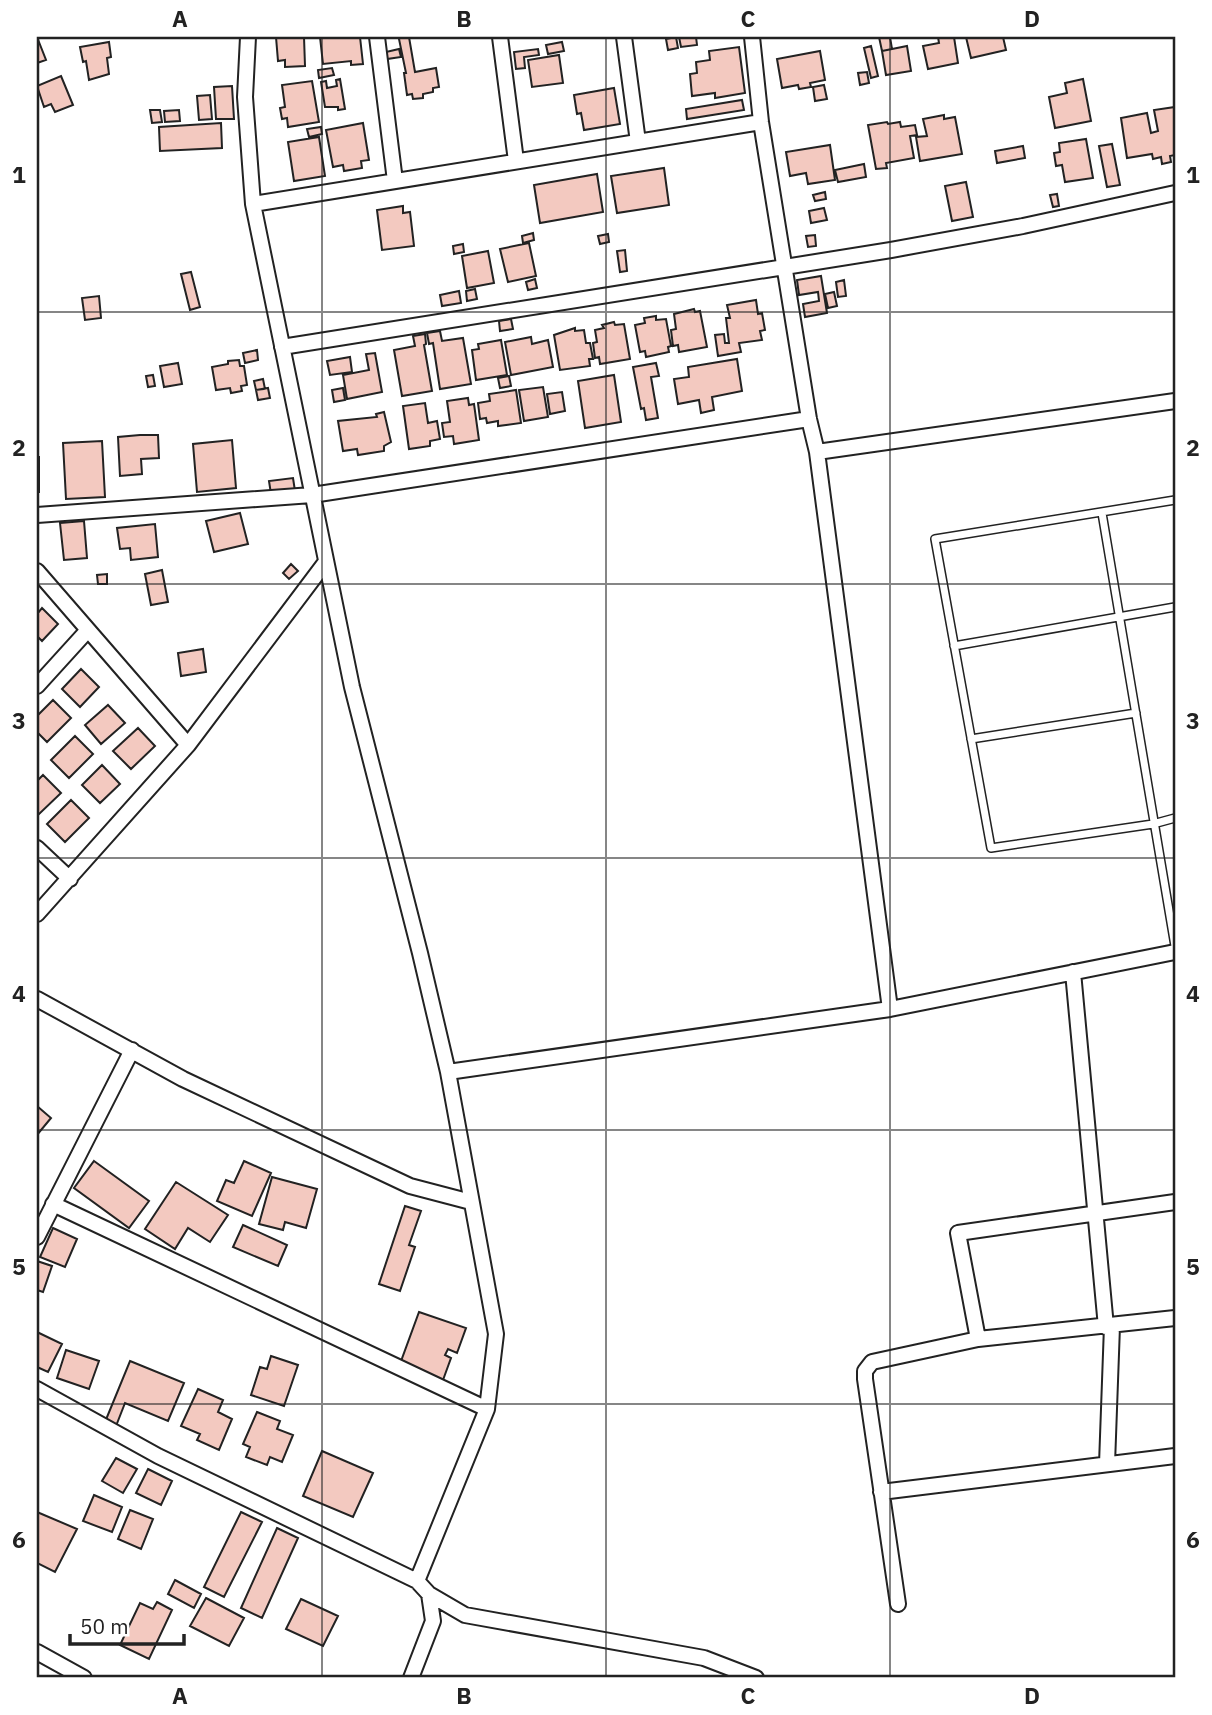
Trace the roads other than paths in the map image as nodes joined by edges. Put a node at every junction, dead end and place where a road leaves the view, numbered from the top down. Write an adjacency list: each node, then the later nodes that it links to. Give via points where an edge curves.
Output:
1 (248, 37): 11 (street, via 244,96)
2 (377, 37): 9 (street)
3 (500, 37): 8 (street)
4 (625, 37): 7 (street)
5 (752, 37): 6 (street)
6 (761, 122): 7 (street); 12 (street)
7 (638, 142): 8 (street)
8 (516, 161): 9 (street)
9 (395, 181): 11 (street)
10 (1175, 193): 12 (street, via 1023,226)
11 (253, 204): 13 (street)
12 (784, 268): 13 (street); 15 (street)
13 (282, 347): 17 (street)
14 (1175, 401): 16 (street)
15 (808, 419): 16 (street); 17 (street)
16 (817, 452): 40 (street)
17 (312, 495): 20 (street); 21 (street)
18 (1175, 500): 19 (lane)
19 (1102, 513): 24 (lane); 26 (lane, via 935,539)
20 (37, 515)
21 (325, 563): 30 (street); 42 (street)
22 (37, 571): 25 (street)
23 (1175, 607): 24 (lane)
24 (1119, 617): 26 (lane); 28 (lane)
25 (87, 631): 27 (street); 30 (street)
26 (954, 646): 29 (lane)
27 (37, 686)
28 (1136, 713): 29 (lane); 32 (lane)
29 (971, 739): 32 (lane, via 991,848)
30 (188, 745): 34 (street)
31 (1175, 818): 32 (lane)
32 (1153, 824): 36 (lane)
33 (37, 848): 34 (street)
34 (70, 879): 35 (street)
35 (37, 914)
36 (1175, 946)
37 (1175, 952): 38 (street)
38 (1073, 972): 40 (street); 46 (street)
39 (37, 999): 41 (street)
40 (890, 1009): 42 (street)
41 (132, 1050): 43 (street, via 183,1079 410,1186); 45 (street)
42 (448, 1072): 43 (street)
43 (471, 1202): 52 (street, via 496,1334)
44 (1175, 1202): 46 (street)
45 (53, 1205): 47 (street); 52 (street)
46 (1094, 1214): 49 (street); 50 (street, via 958,1233)
47 (37, 1237)
48 (1175, 1318): 49 (street)
49 (1109, 1326): 50 (street); 54 (street)
50 (978, 1339): 55 (street, via 872,1362 865,1371)
51 (37, 1389): 56 (street, via 158,1456)
52 (486, 1409): 56 (street)
53 (1175, 1455): 54 (street)
54 (1107, 1464): 55 (street)
55 (881, 1492): 58 (street)
56 (417, 1581): 57 (street)
57 (429, 1594): 59 (street); 60 (street)
58 (898, 1604)
59 (464, 1615): 60 (street); 64 (street, via 704,1658)
60 (433, 1621): 63 (street)
61 (37, 1652): 62 (street)
62 (83, 1678)
63 (411, 1678)
64 (756, 1678)

